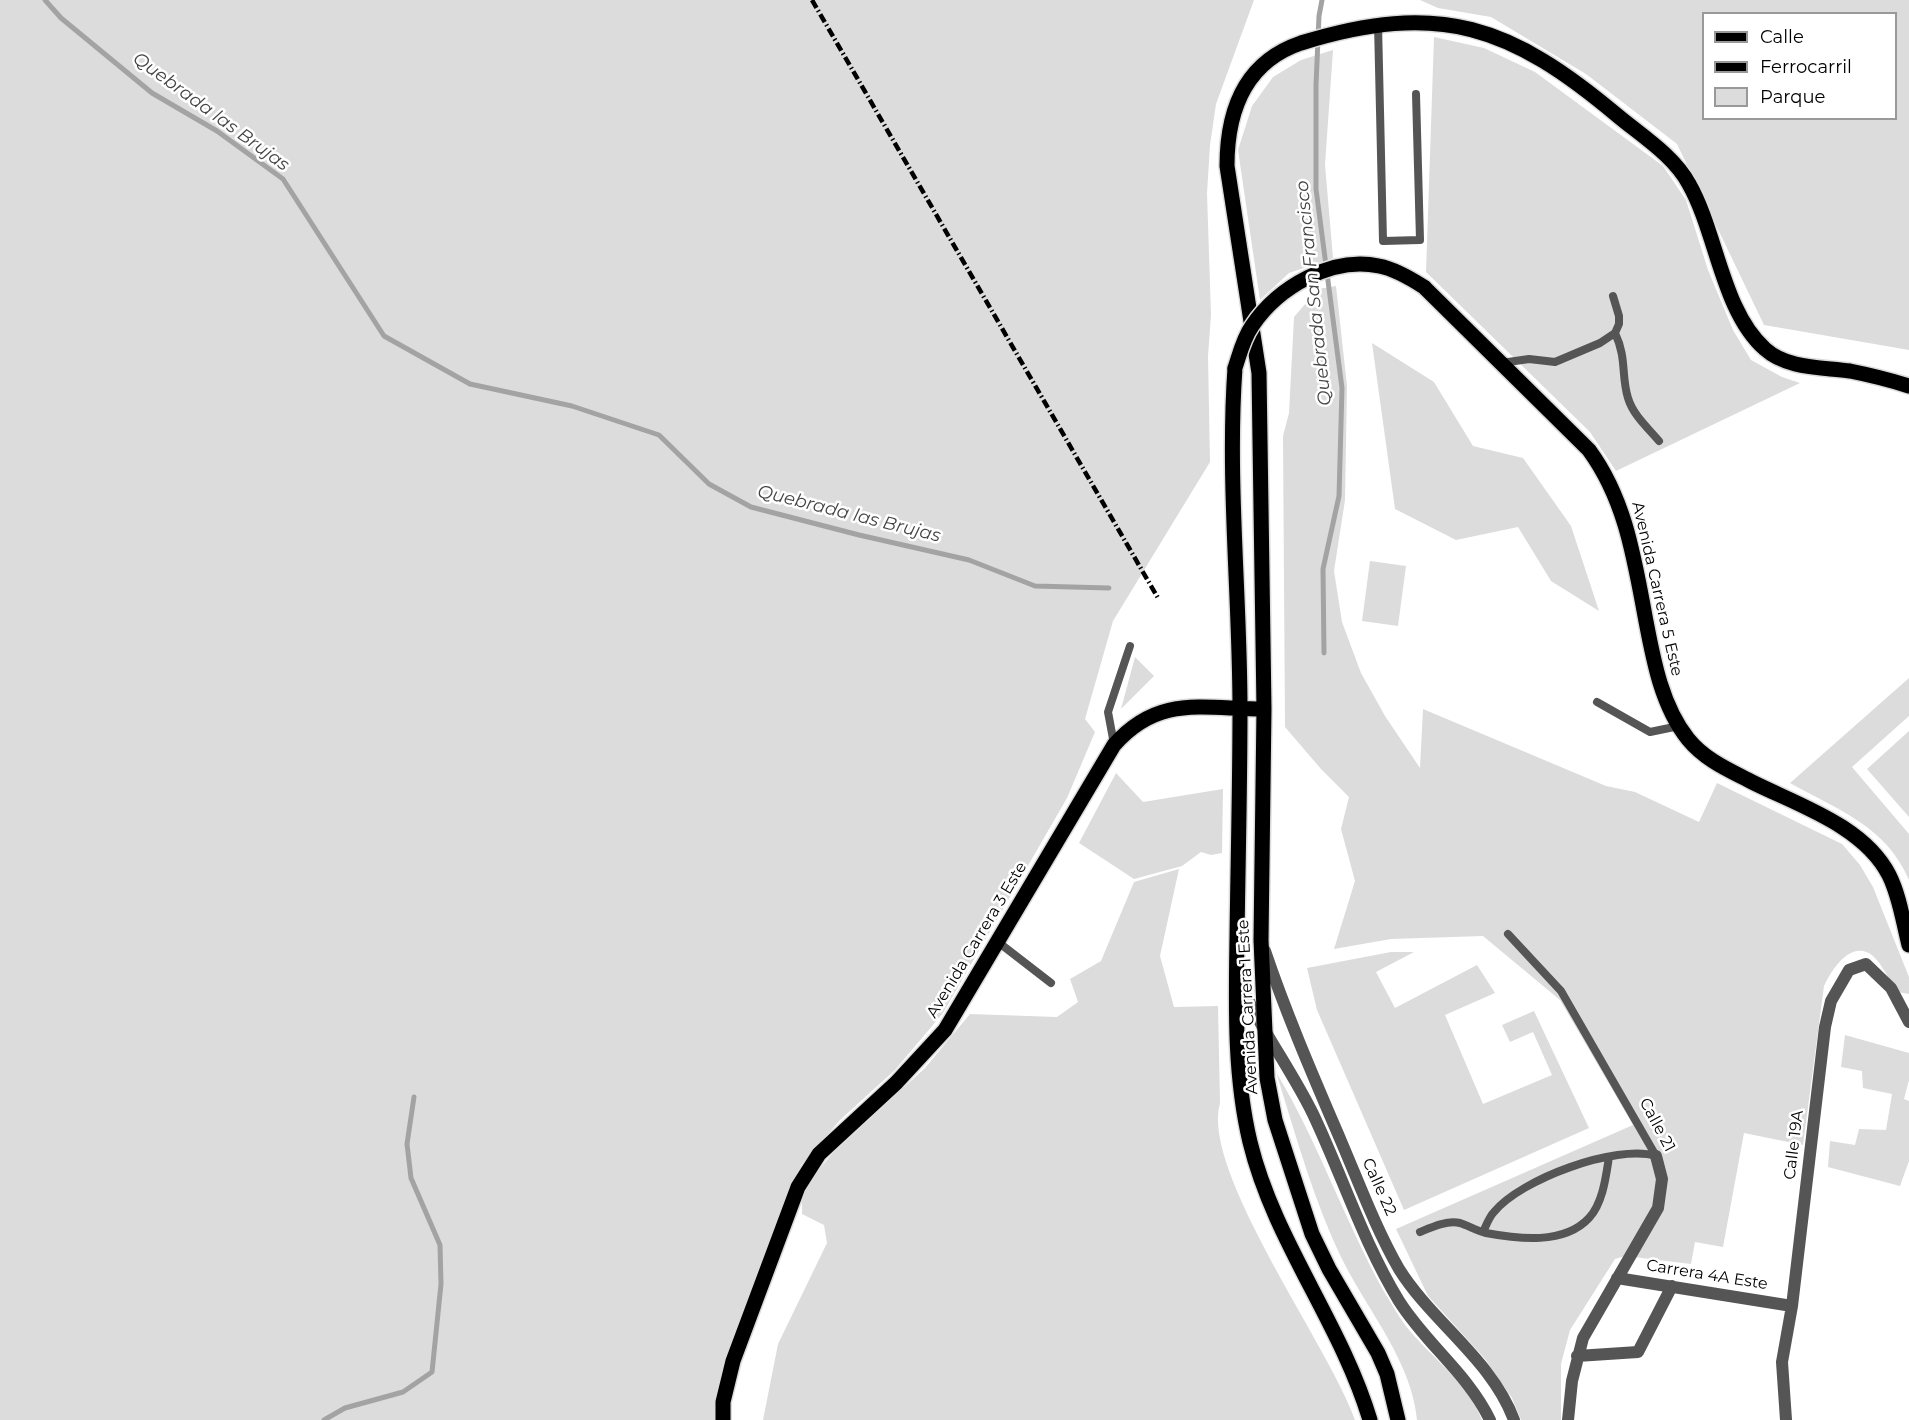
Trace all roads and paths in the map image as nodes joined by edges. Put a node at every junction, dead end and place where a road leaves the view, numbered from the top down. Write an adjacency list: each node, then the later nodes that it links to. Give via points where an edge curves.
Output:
1 (1378, 24): 2 (lane, via 1383,241 1419,240); 6 (main road, via 1421,20 1458,23 1539,55 1586,89 1682,172 1695,194 1738,311 1766,351 1794,363 1871,375); 11 (main road, via 1308,40 1270,58 1252,74 1235,112 1227,152 1228,181 1258,363)
2 (1416, 94)
3 (1613, 296): 4 (lane, via 1619,316)
4 (1615, 333): 5 (lane, via 1567,359); 7 (lane, via 1629,401)
5 (1502, 363): 10 (main road, Avenida Carrera 5 Este, bridge, via 1424,287 1392,269 1377,266 1352,264 1319,272 1284,292 1253,324 1235,368 1233,417); 12 (main road, Avenida Carrera 5 Este, via 1589,450 1611,482 1629,537 1652,655)
6 (1909, 386)
7 (1659, 441)
8 (1130, 646): 13 (lane, via 1108,712)
9 (1597, 702): 12 (lane, via 1650,732)
10 (1240, 709): 11 (main road, Avenida Carrera 3 Este); 13 (main road, Avenida Carrera 3 Este, via 1193,708 1153,713 1128,729); 18 (main road, Avenida Carrera 1 Este)
11 (1264, 709): 15 (main road, Avenida Carrera 1 Este)
12 (1679, 726): 17 (main road, Avenida Carrera 5 Este, via 1699,750 1720,765 1827,820 1867,847 1893,884)
13 (1114, 745): 16 (main road, Avenida Carrera 3 Este)
14 (1508, 934): 22 (lane, Calle 21, via 1561,991)
15 (1261, 940): 21 (main road, Avenida Carrera 1 Este); 34 (street, Calle 22, via 1294,1032 1398,1267 1496,1387)
16 (998, 942): 19 (lane); 30 (main road, Avenida Carrera 3 Este, via 945,1030 807,1169 734,1361 723,1402)
17 (1909, 945)
18 (1236, 973): 21 (street, Calle 22); 31 (main road, Avenida Carrera 1 Este, via 1239,1082 1259,1174 1344,1355)
19 (1050, 983)
20 (1909, 1022): 28 (street, Calle 19A, via 1891,988 1866,964 1855,966 1843,976 1825,1027)
21 (1264, 1029): 32 (main road, Avenida Carrera 1 Este, via 1270,1097 1303,1208 1320,1253 1378,1353); 33 (street, Calle 22, via 1313,1115 1398,1299 1464,1378)
22 (1656, 1156): 23 (lane, via 1641,1151); 26 (street, Calle 21, via 1662,1179 1658,1208)
23 (1609, 1157): 25 (lane, via 1539,1179 1492,1213); 25 (lane, via 1598,1201 1590,1217 1579,1226 1544,1238)
24 (1420, 1232): 25 (lane, via 1458,1222)
25 (1484, 1232)
26 (1617, 1278): 27 (street, Carrera 4A Este); 29 (street, Calle 21)
27 (1672, 1286): 28 (street, Carrera 4A Este); 29 (street, via 1638,1352)
28 (1792, 1306): 36 (street, Calle 19A, via 1782,1362)
29 (1577, 1356): 35 (street, Calle 21)
30 (723, 1420)
31 (1370, 1420)
32 (1398, 1420)
33 (1490, 1420)
34 (1514, 1420)
35 (1568, 1420)
36 (1786, 1420)

